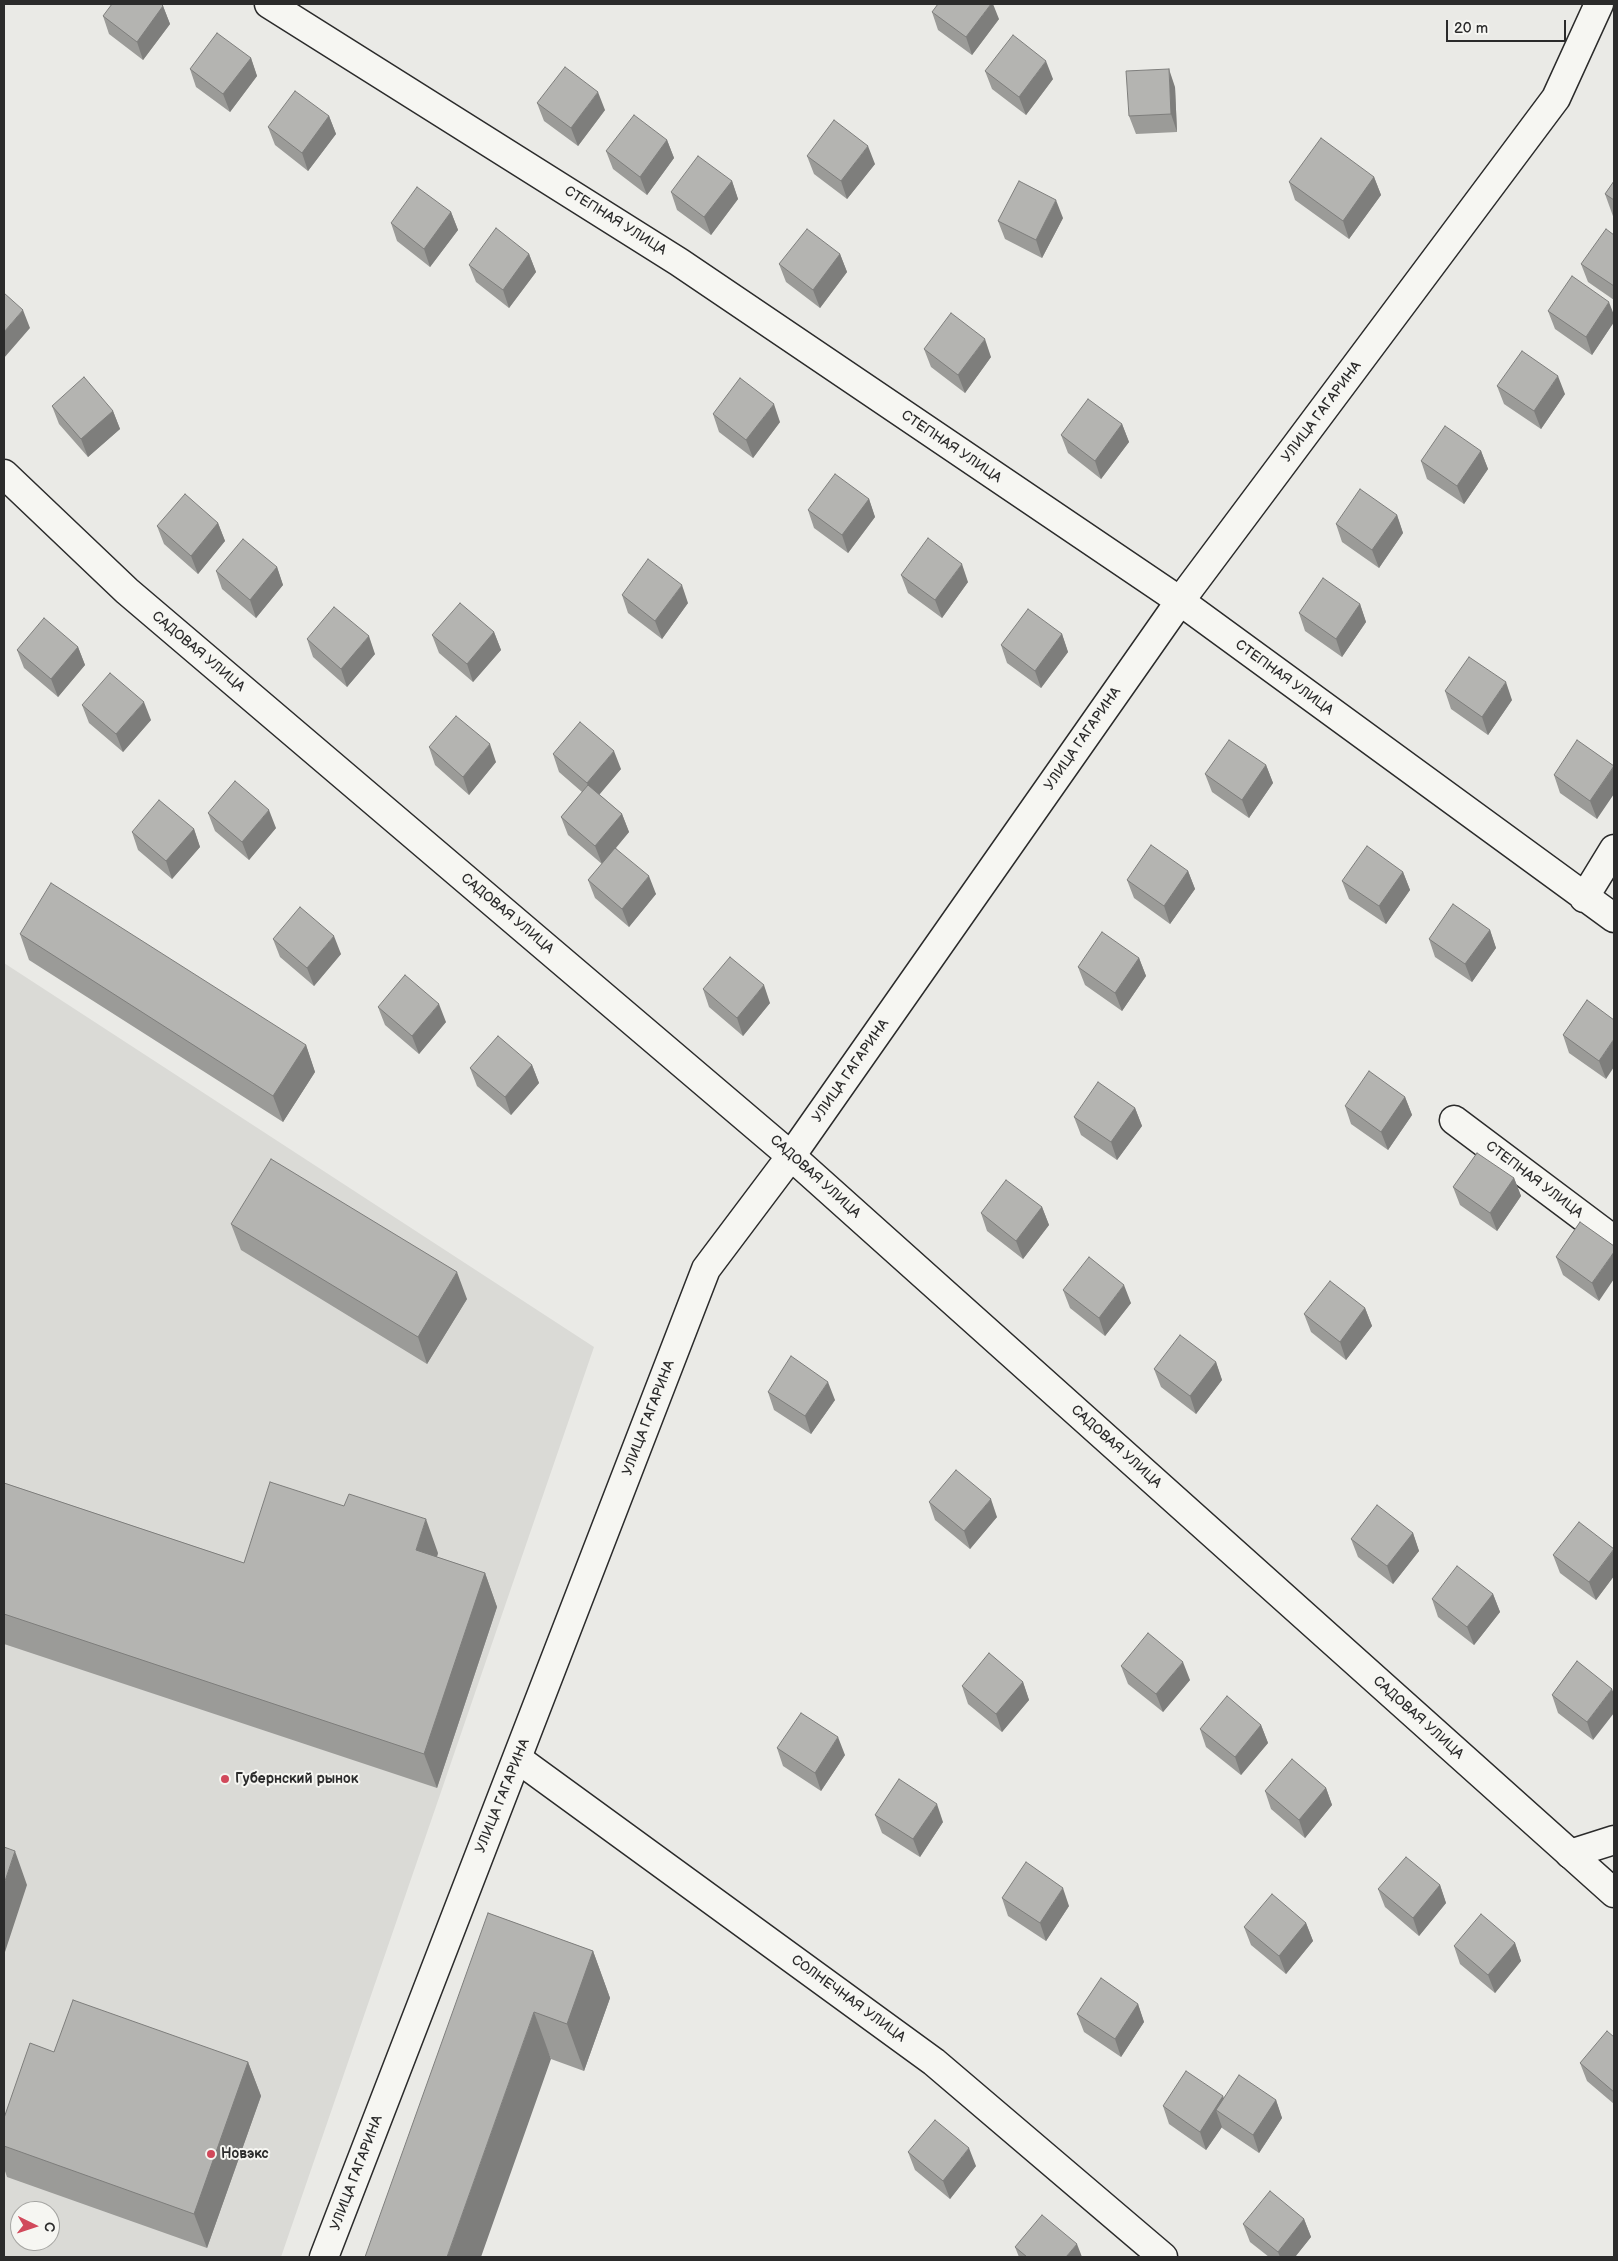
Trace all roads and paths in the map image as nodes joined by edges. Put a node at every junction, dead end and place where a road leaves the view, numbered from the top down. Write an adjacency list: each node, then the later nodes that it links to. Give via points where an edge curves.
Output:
1 (269, 4): 4 (street, СТЕПНАЯ УЛИЦА, via 679,262)
2 (1599, 4): 4 (street, УЛИЦА ГАГАРИНА, via 1556,98)
3 (4, 474): 9 (street, САДОВАЯ УЛИЦА, via 128,591)
4 (1180, 602): 6 (street, СТЕПНАЯ УЛИЦА); 9 (street, УЛИЦА ГАГАРИНА)
5 (1614, 849): 6 (street)
6 (1584, 898): 7 (street, СТЕПНАЯ УЛИЦА)
7 (1614, 918)
8 (1454, 1120): 10 (street, СТЕПНАЯ УЛИЦА)
9 (791, 1156): 11 (street, УЛИЦА ГАГАРИНА, via 706,1269); 13 (street, САДОВАЯ УЛИЦА)
10 (1614, 1240)
11 (518, 1759): 15 (street, УЛИЦА ГАГАРИНА); 16 (street, СОЛНЕЧНАЯ УЛИЦА, via 934,2062)
12 (1614, 1840): 13 (street)
13 (1570, 1854): 14 (street, САДОВАЯ УЛИЦА)
14 (1614, 1894)
15 (324, 2257)
16 (1163, 2257)

